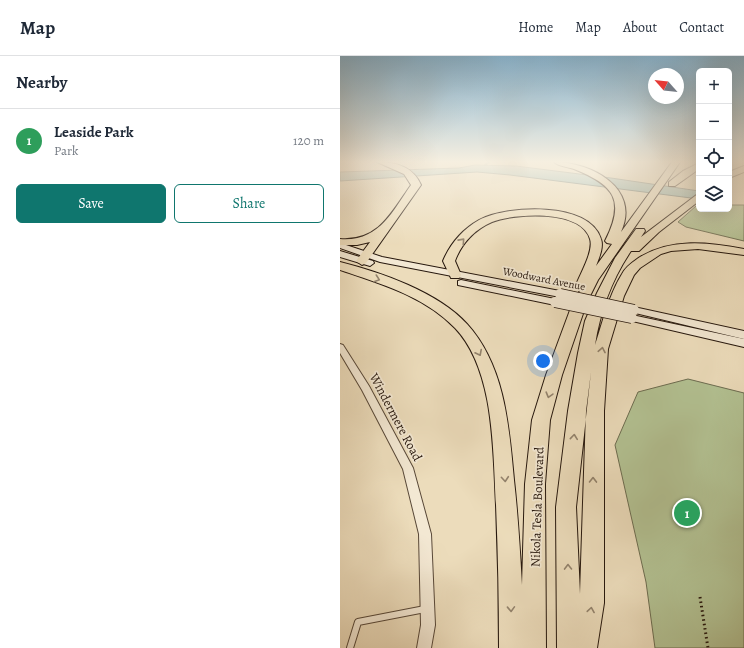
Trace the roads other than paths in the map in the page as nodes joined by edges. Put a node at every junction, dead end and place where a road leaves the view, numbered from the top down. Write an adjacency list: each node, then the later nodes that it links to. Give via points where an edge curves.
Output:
1 (414, 190): 7 (highway)
2 (614, 190): 14 (highway, via 621,202 622,220 600,258)
3 (661, 190): 6 (highway)
4 (666, 190): 6 (highway)
5 (696, 198): 14 (highway, via 644,240)
6 (653, 203): 14 (highway); 14 (highway)
7 (386, 226): 8 (highway, via 371,238); 11 (highway)
8 (340, 244): 11 (main road, Woodward Avenue)
9 (744, 252): 27 (highway, one-way to 9, via 592,603 595,411 601,349 618,296 628,274 636,264 657,252 670,248 698,246)
10 (340, 254): 11 (main road, Woodward Avenue)
11 (365, 258): 13 (main road, Woodward Avenue); 15 (main road, Woodward Avenue, via 403,272)
12 (340, 266): 24 (highway, one-way to 24, via 405,289 442,310 465,330 483,360 499,418 508,522)
13 (456, 275): 15 (main road, Woodward Avenue); 20 (highway, one-way to 20, via 449,261 452,252 487,220 512,214 549,212 589,227 596,240 593,257 563,333)
14 (601, 280): 20 (highway, Nikola Tesla Boulevard, via 580,302); 26 (highway, one-way to 14, via 567,499 586,353)
15 (558, 298): 16 (main road, Woodward Avenue, bridge)
16 (633, 314): 17 (main road, Woodward Avenue); 18 (main road, Woodward Avenue)
17 (744, 335)
18 (744, 343)
19 (340, 347): 21 (street, Windermere Road, via 366,388 408,468 425,534)
20 (554, 375): 25 (highway, Nikola Tesla Boulevard, one-way to 25, via 542,420 535,484)
21 (427, 608): 22 (lane, via 358,622); 23 (street, Windermere Road, via 428,625)
22 (350, 648)
23 (424, 648)
24 (512, 648)
25 (533, 648)
26 (570, 648)
27 (584, 648)

